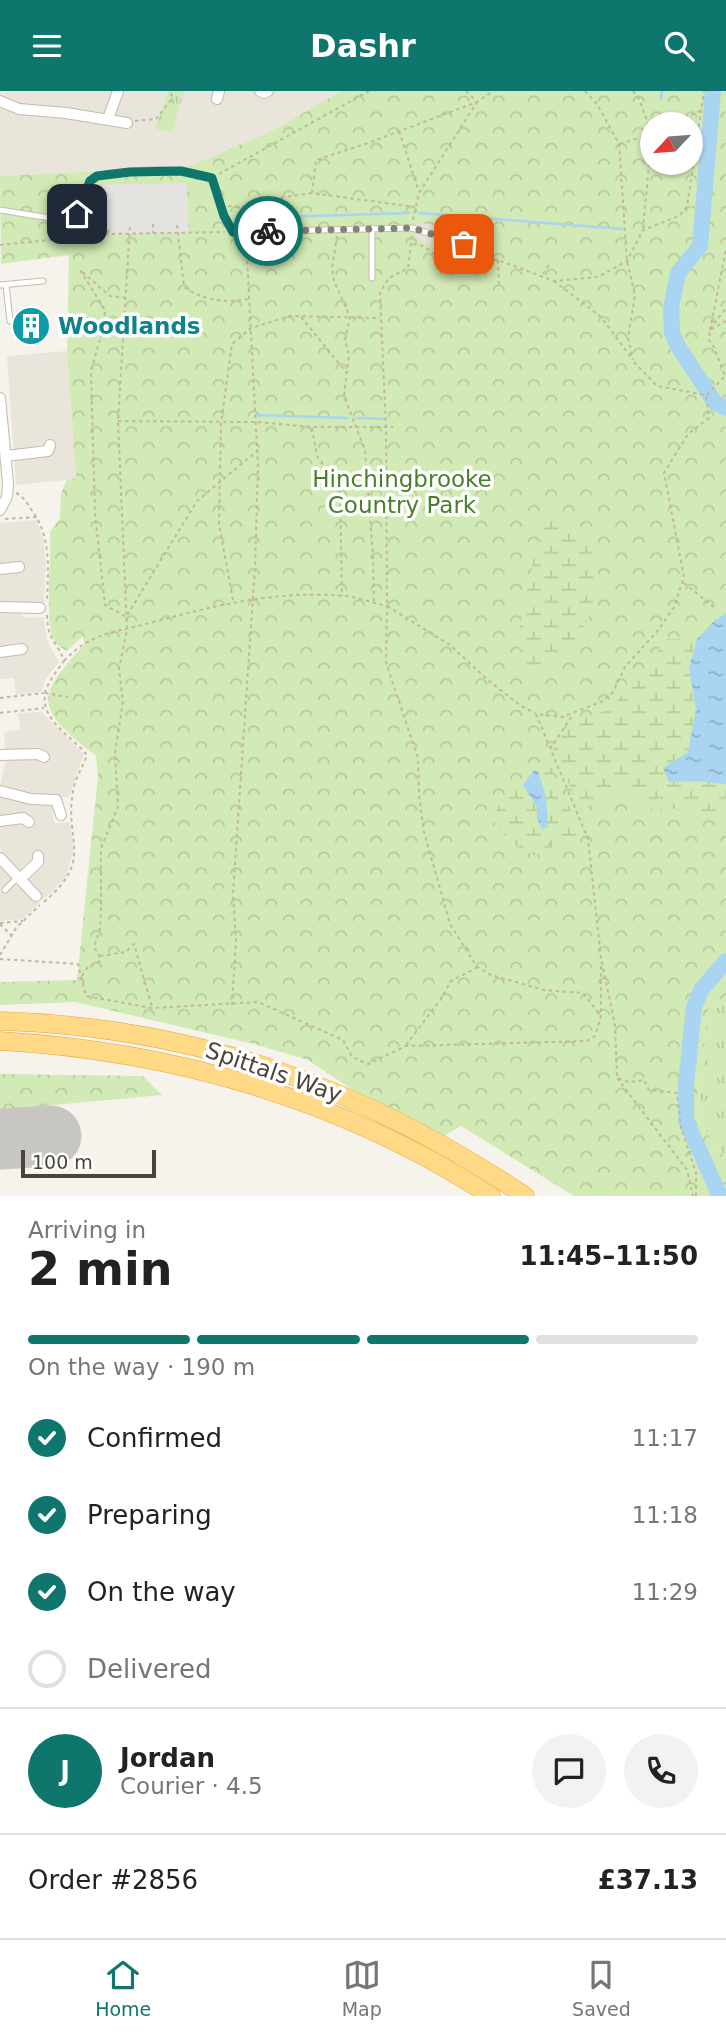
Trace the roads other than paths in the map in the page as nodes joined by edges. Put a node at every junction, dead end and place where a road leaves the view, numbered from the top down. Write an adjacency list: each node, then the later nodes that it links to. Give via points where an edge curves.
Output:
1 (118, 91): 5 (street)
2 (260, 91): 3 (street)
3 (268, 91)
4 (0, 101): 5 (street, via 19,109)
5 (108, 119): 6 (street)
6 (127, 123)
7 (0, 211): 8 (lane, via 73,216 93,178 109,173 181,171 212,178 233,232)
8 (372, 228): 9 (lane, via 412,228); 10 (lane)
9 (464, 244)
10 (372, 278)
11 (43, 281): 12 (lane)
12 (3, 285): 13 (lane)
13 (10, 321)
14 (0, 398): 16 (street)
15 (50, 445): 16 (street, via 48,451)
16 (4, 450): 17 (street, via 8,490)
17 (0, 510)
18 (19, 567): 19 (street)
19 (0, 569)
20 (0, 607): 21 (street)
21 (40, 608)
22 (22, 649): 23 (street)
23 (0, 652)
24 (0, 755): 25 (street)
25 (44, 757)
26 (0, 791): 27 (street, via 56,800)
27 (61, 815)
28 (0, 821): 29 (street)
29 (29, 821)
30 (38, 856): 32 (street, via 38,862)
31 (0, 858): 32 (street)
32 (19, 878): 33 (lane); 34 (street)
33 (5, 890)
34 (36, 895)
35 (0, 1021): 38 (highway, Spittals Way, via 141,1034 277,1070 411,1127)
36 (0, 1041): 37 (highway, Spittals Way, via 136,1056 243,1081 361,1125)
37 (491, 1196)
38 (525, 1196)

